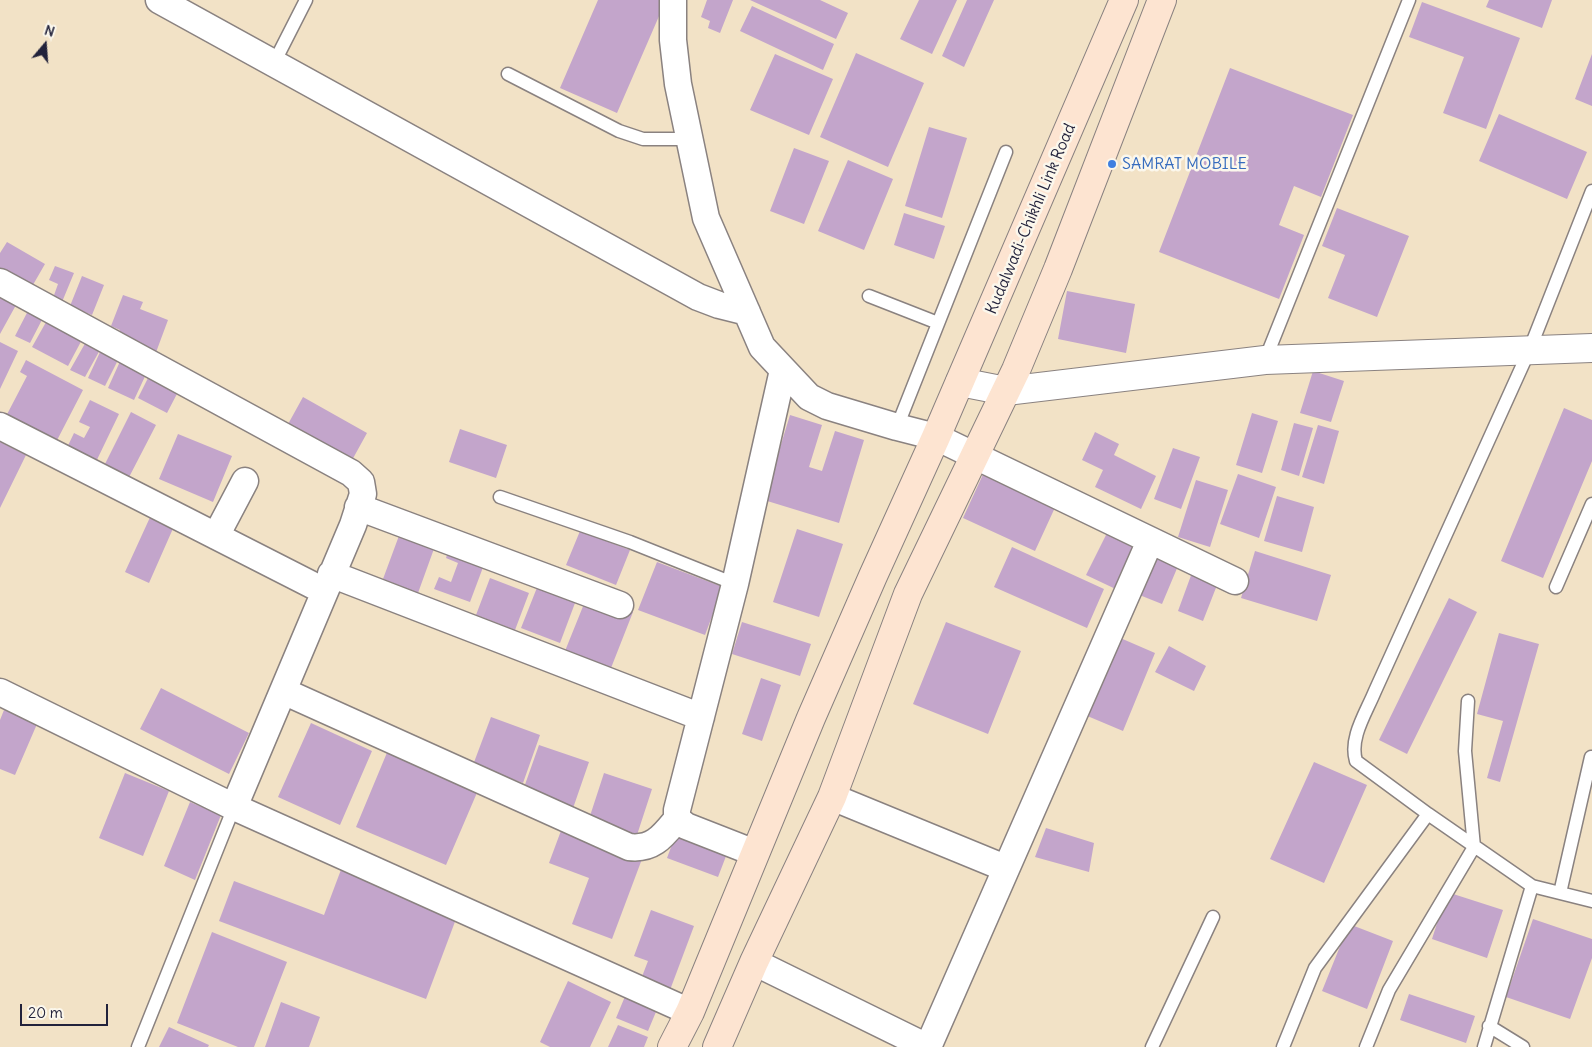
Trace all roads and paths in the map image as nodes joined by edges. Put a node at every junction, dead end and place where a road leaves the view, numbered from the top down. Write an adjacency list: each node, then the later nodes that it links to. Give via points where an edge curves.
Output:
1 (159, 0): 7 (street)
2 (306, 0): 7 (lane)
3 (673, 0): 9 (street, via 678,84)
4 (1124, 0): 21 (main road, Kudalwadi-Chikhli Link Road)
5 (1162, 0): 20 (main road, via 1058,269)
6 (1409, 0): 18 (lane)
7 (274, 63): 14 (street, via 698,297)
8 (508, 74): 9 (lane, via 619,131 643,139)
9 (690, 139): 14 (street, via 706,218)
10 (1006, 152): 15 (lane)
11 (1592, 190): 17 (lane)
12 (0, 282): 29 (street, via 351,473 361,482 363,494)
13 (869, 296): 15 (lane)
14 (747, 312): 19 (street, via 762,347)
15 (938, 323): 23 (lane)
16 (1592, 348): 17 (street)
17 (1530, 351): 18 (street); 44 (lane, via 1354,742 1356,762)
18 (1264, 360): 20 (street)
19 (783, 370): 23 (street, via 808,397); 34 (street)
20 (1011, 380): 21 (street); 25 (main road)
21 (960, 382): 24 (main road, Kudalwadi-Chikhli Link Road)
22 (0, 426): 30 (street)
23 (897, 428): 24 (street)
24 (936, 437): 25 (street); 47 (main road, Kudalwadi-Chikhli Link Road, via 857,612)
25 (974, 457): 31 (street); 42 (main road, via 908,594)
26 (244, 481): 30 (street)
27 (500, 497): 34 (lane, via 630,542)
28 (1592, 504): 35 (lane)
29 (358, 507): 33 (street); 36 (street)
30 (216, 536): 33 (street)
31 (1150, 541): 32 (street); 48 (street)
32 (1235, 581)
33 (328, 582): 37 (street); 40 (street)
34 (735, 584): 40 (street)
35 (1556, 587)
36 (620, 605)
37 (283, 691): 43 (street); 45 (street, via 629,847 640,848 653,843)
38 (0, 692): 43 (street)
39 (1468, 701): 46 (lane, via 1465,751)
40 (701, 717): 45 (street)
41 (1591, 757): 50 (lane)
42 (832, 797): 48 (street); 53 (main road)
43 (234, 807): 54 (street); 56 (lane)
44 (1428, 814): 46 (lane); 61 (lane, via 1315,968)
45 (677, 819): 47 (street, via 686,826)
46 (1474, 847): 49 (lane); 62 (lane, via 1389,990)
47 (755, 853): 54 (main road, Kudalwadi-Chikhli Link Road)
48 (1005, 868): 59 (street)
49 (1532, 886): 50 (lane); 55 (lane)
50 (1560, 893): 51 (lane)
51 (1592, 901)
52 (1212, 917): 60 (lane)
53 (754, 962): 58 (main road); 59 (street)
54 (690, 1012): 57 (main road, Kudalwadi-Chikhli Link Road)
55 (1489, 1026): 63 (lane); 64 (lane)
56 (138, 1047)
57 (672, 1047)
58 (717, 1047)
59 (928, 1047)
60 (1152, 1047)
61 (1283, 1047)
62 (1366, 1047)
63 (1484, 1047)
64 (1523, 1047)

